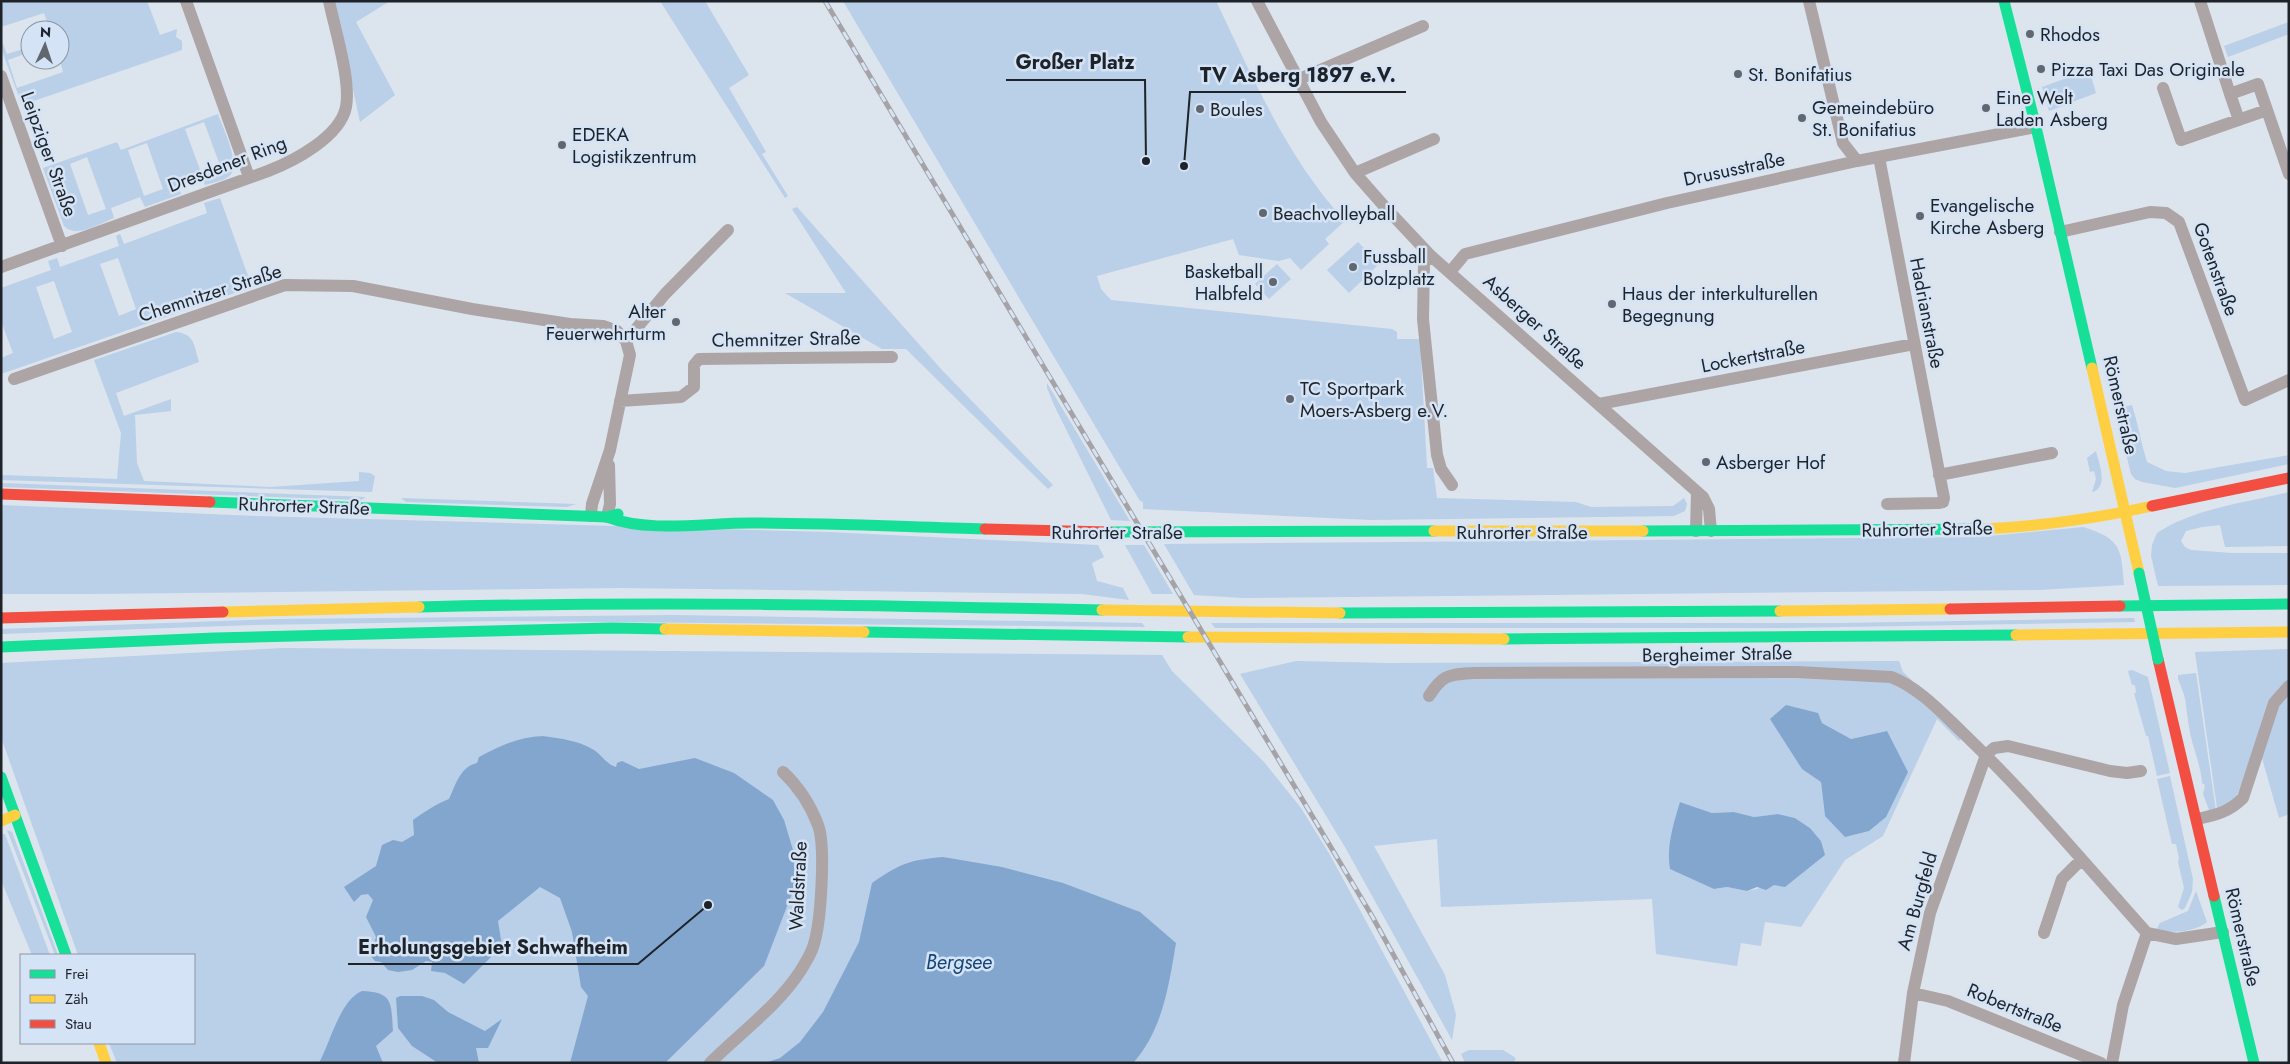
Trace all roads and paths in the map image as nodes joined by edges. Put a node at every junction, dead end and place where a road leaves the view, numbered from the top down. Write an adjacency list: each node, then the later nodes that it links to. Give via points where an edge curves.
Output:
1 (186, 1): 20 (street)
2 (329, 1): 20 (street, Dresdener Ring, via 347,89 346,109 334,129 308,153)
3 (1257, 1): 9 (street, Asberger Straße)
4 (1809, 1): 17 (street, via 1843,143)
5 (2004, 1): 14 (main road, Römerstraße)
6 (2200, 1): 11 (street)
7 (1423, 26): 9 (street)
8 (1, 76): 23 (street, Leipziger Straße)
9 (1297, 80): 18 (street, Asberger Straße)
10 (2163, 88): 13 (street, via 2181,140)
11 (2230, 94): 12 (street, via 2258,84); 13 (street)
12 (2267, 110): 13 (street); 19 (street)
13 (2239, 120)
14 (2036, 127): 16 (street, Drususstraße); 22 (main road, Römerstraße)
15 (1434, 140): 18 (street)
16 (1879, 157): 17 (street, Drususstraße); 28 (street, Hadrianstraße)
17 (1857, 161): 26 (street, Drususstraße, via 1667,203 1465,254)
18 (1355, 173): 24 (street, Asberger Straße)
19 (2289, 174)
20 (249, 177): 23 (street, Dresdener Ring)
21 (728, 230): 27 (street, via 665,294)
22 (2060, 232): 31 (street, Gotenstraße, via 2150,212 2166,213 2179,222 2245,400); 42 (main road, Römerstraße)
23 (62, 246): 25 (street, Dresdener Ring)
24 (1431, 256): 26 (street, Asberger Straße); 38 (street, via 1424,263 1423,319 1437,455 1440,469)
25 (1, 268)
26 (1450, 272): 33 (street, Asberger Straße)
27 (626, 341): 30 (street, Chemnitzer Straße, via 617,331 603,326 472,309 353,286 285,285); 32 (street, via 630,355)
28 (1914, 344): 33 (street, Lockertstraße); 36 (street, Hadrianstraße)
29 (892, 357): 32 (street, Chemnitzer Straße, via 699,359 694,365 694,387 681,397)
30 (14, 379)
31 (2289, 380)
32 (620, 400): 34 (street)
33 (1599, 404): 39 (street, Asberger Straße)
34 (610, 450): 43 (street); 44 (street)
35 (2052, 453): 36 (street)
36 (1939, 475): 41 (street, Hadrianstraße, via 1942,502)
37 (2289, 478): 42 (main road, Ruhrorter Straße)
38 (1452, 485)
39 (1697, 492): 45 (street); 46 (street, Asberger Straße, via 1708,509)
40 (1, 494): 43 (main road, Ruhrorter Straße)
41 (1887, 504)
42 (2125, 512): 46 (main road, Ruhrorter Straße, via 2041,526 1979,529); 60 (main road, Römerstraße, bridge)
43 (591, 516): 44 (main road, Ruhrorter Straße)
44 (607, 517): 45 (main road, Ruhrorter Straße, via 642,525 750,523 1076,532)
45 (1696, 531): 46 (main road, Ruhrorter Straße)
46 (1711, 531)
47 (2289, 604): 49 (main road, via 1698,612 1314,613 809,604 521,604)
48 (1, 608): 49 (main road)
49 (99, 614): 50 (main road)
50 (1, 618)
51 (2289, 632): 52 (main road, via 1455,639 611,628 215,638)
52 (1, 648)
53 (2289, 686): 60 (street, via 2274,703 2243,798 2233,808)
54 (1429, 696): 55 (street, Bergheimer Straße, via 1448,675 1473,673 1797,672 1876,675 1901,681)
55 (1986, 755): 56 (street, via 1994,748 2008,746 2110,771); 62 (street, Bergheimer Straße); 67 (street, Am Burgfeld, via 1930,913)
56 (2141, 771)
57 (783, 772): 70 (street, Waldstraße, via 801,791 820,832 820,902 814,947 785,992)
58 (1, 777): 59 (main road)
59 (15, 815): 61 (main road); 66 (main road)
60 (2197, 819): 63 (main road, Römerstraße)
61 (1, 821)
62 (2081, 860): 64 (street, via 2062,879); 65 (street, Bergheimer Straße)
63 (2223, 932): 65 (street, via 2176,939); 74 (main road, Römerstraße)
64 (2044, 933)
65 (2147, 933): 73 (street, via 2123,1005)
66 (66, 954)
67 (1913, 993): 71 (street, Am Burgfeld); 72 (street, Robertstraße, via 1948,1001)
68 (98, 1044): 69 (main road)
69 (106, 1063)
70 (710, 1063)
71 (1904, 1063)
72 (2101, 1063)
73 (2112, 1063)
74 (2254, 1063)

